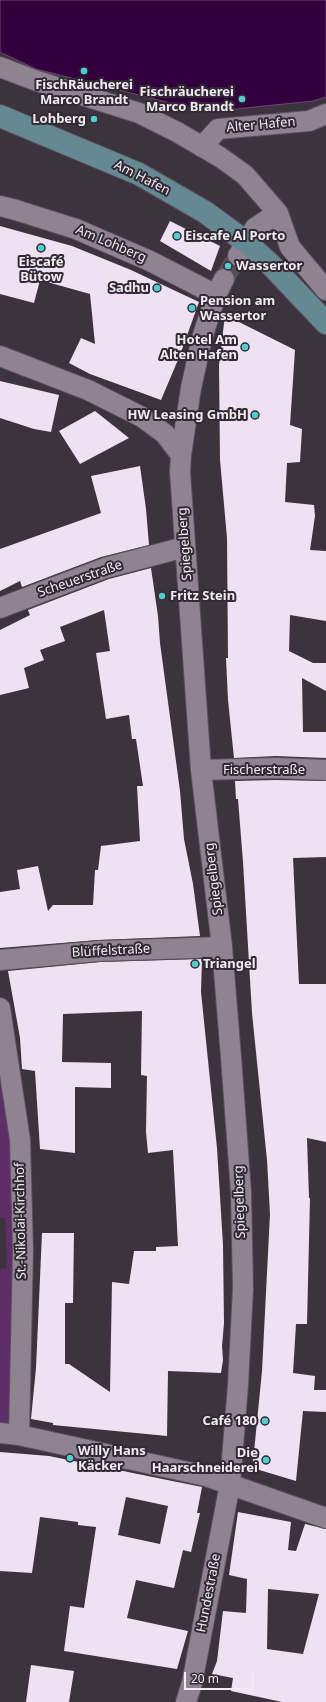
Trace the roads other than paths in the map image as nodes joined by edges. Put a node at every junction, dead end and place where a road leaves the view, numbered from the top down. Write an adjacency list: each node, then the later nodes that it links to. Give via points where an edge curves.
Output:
1 (0, 67): 4 (street, via 139,113)
2 (326, 114): 4 (street, Alter Hafen, via 309,121 218,129)
3 (0, 116): 7 (street, Am Hafen, via 139,174 205,212)
4 (202, 147): 6 (street, via 245,175)
5 (0, 206): 8 (street, Am Lohberg, via 96,237 150,261)
6 (278, 213): 7 (street, via 255,228); 9 (street, via 290,247)
7 (242, 249): 10 (street, Am Hafen, via 270,264)
8 (220, 287): 12 (street, Spiegelberg, via 202,338)
9 (326, 290)
10 (326, 323)
11 (0, 356): 12 (street, via 88,390 142,417 165,434)
12 (180, 455): 13 (street, Spiegelberg)
13 (185, 547): 14 (street, Scheuerstraße, via 105,568); 15 (street, Spiegelberg)
14 (0, 608)
15 (201, 770): 16 (street, Fischerstraße); 17 (street, Spiegelberg)
16 (326, 770)
17 (222, 947): 18 (street, Blüffelstraße, via 99,951); 21 (street, Spiegelberg, via 241,1192 243,1282)
18 (0, 960)
19 (0, 1008): 20 (street, St.-Nikolai-Kirchhof, via 20,1140 23,1250 14,1342)
20 (10, 1434): 21 (street, via 176,1469)
21 (230, 1484): 22 (street); 23 (street, Hundestraße, via 192,1683)
22 (326, 1518)
23 (186, 1702)

